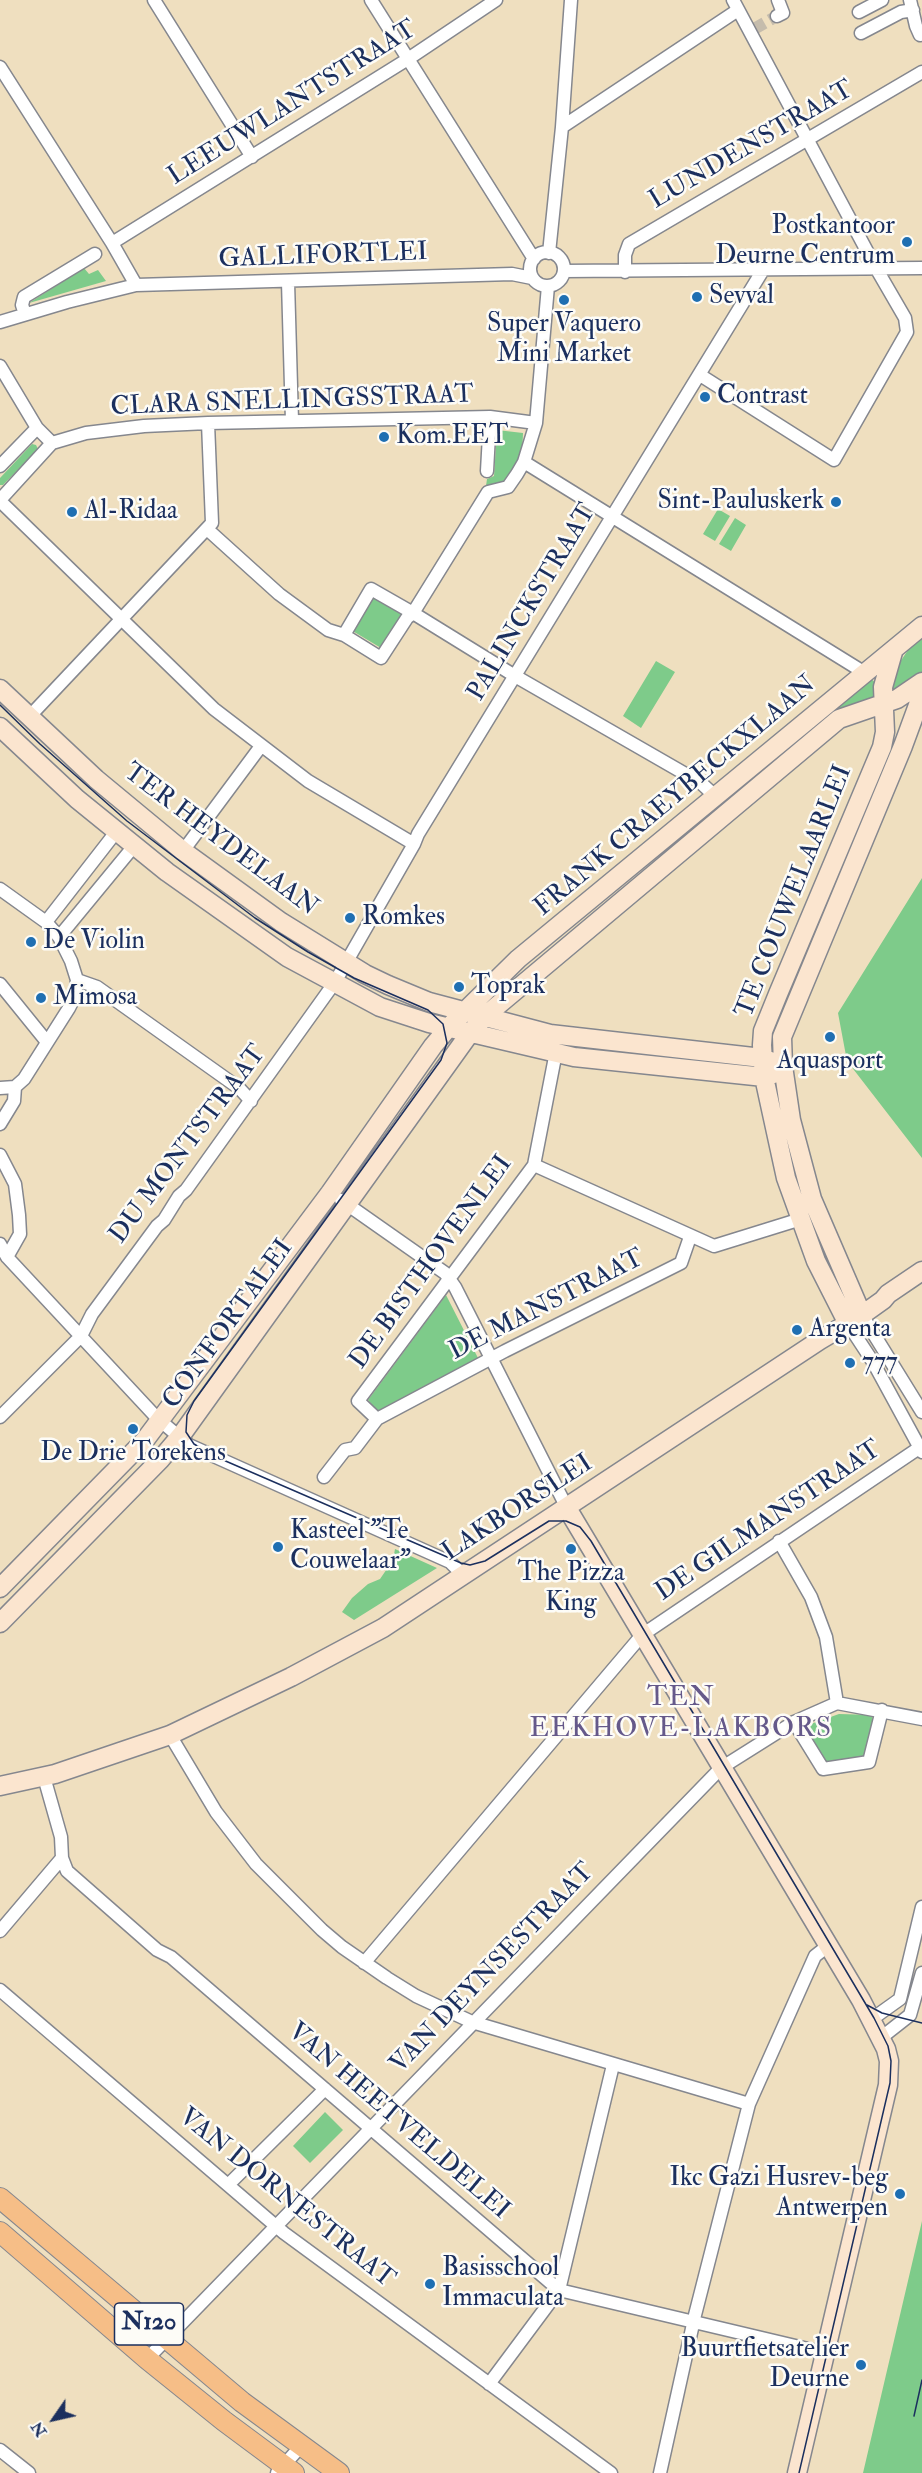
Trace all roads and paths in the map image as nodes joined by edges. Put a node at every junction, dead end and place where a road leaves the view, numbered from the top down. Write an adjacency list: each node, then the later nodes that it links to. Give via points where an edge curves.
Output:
1 (154, 0): 18 (street)
2 (371, 0): 13 (street)
3 (496, 0): 13 (street, LEEUWLANTSTRAAT)
4 (571, 0): 16 (street)
5 (778, 0): 10 (street)
6 (882, 0): 9 (street)
7 (735, 5): 16 (street); 17 (street, via 752,30)
8 (911, 5): 11 (street); 12 (street)
9 (859, 12)
10 (780, 14)
11 (861, 33)
12 (920, 35)
13 (408, 59): 18 (street, LEEUWLANTSTRAAT); 22 (street)
14 (0, 67): 19 (street)
15 (922, 72): 17 (street, LUNDENSTRAAT)
16 (562, 127): 20 (street)
17 (807, 140): 23 (street); 27 (street, LUNDENSTRAAT, via 629,244 624,255)
18 (252, 157): 19 (street, LEEUWLANTSTRAAT)
19 (112, 243): 29 (street)
20 (549, 253): 22 (street, via 540,254); 26 (street, via 561,260)
21 (95, 254): 31 (street, via 24,297)
22 (532, 268): 28 (street, GALLIFORTLEI, via 513,274); 30 (street, via 538,284)
23 (876, 268): 24 (street); 25 (street); 34 (street, via 905,318 907,332 834,460)
24 (922, 268)
25 (763, 270): 27 (street); 34 (street, PALINCKSTRAAT)
26 (564, 272): 27 (street); 30 (street, via 558,282)
27 (625, 272)
28 (288, 282): 29 (street, GALLIFORTLEI); 36 (street)
29 (136, 285): 31 (street, GALLIFORTLEI)
30 (548, 286): 38 (street)
31 (25, 314): 32 (street, GALLIFORTLEI)
32 (0, 322)
33 (0, 366): 39 (street)
34 (700, 375): 45 (street, PALINCKSTRAAT)
35 (490, 417): 36 (street, CLARA SNELLINGSSTRAAT); 38 (street, CLARA SNELLINGSSTRAAT); 43 (street)
36 (292, 421): 37 (street, CLARA SNELLINGSSTRAAT)
37 (208, 423): 40 (street, CLARA SNELLINGSSTRAAT, via 86,433); 46 (street, via 212,524)
38 (536, 423): 41 (street)
39 (38, 428): 40 (street); 42 (street)
40 (52, 443): 44 (street)
41 (524, 462): 45 (street); 47 (street, via 510,485 488,492)
42 (0, 466)
43 (487, 471)
44 (0, 501): 48 (street)
45 (612, 517): 52 (street); 53 (street, PALINCKSTRAAT)
46 (207, 530): 48 (street); 50 (street, via 279,594 328,630)
47 (412, 613): 50 (street, via 381,658); 50 (street, via 371,589); 53 (street)
48 (122, 620): 57 (street); 59 (street, via 214,709)
49 (922, 626): 51 (street, FRANK CRAEYBECKXLAAN)
50 (344, 635)
51 (893, 652): 52 (street, FRANK CRAEYBECKXLAAN); 56 (street, TE COUWELAARLEI, via 883,687)
52 (865, 673): 60 (street, FRANK CRAEYBECKXLAAN)
53 (515, 676): 60 (street, via 701,783); 63 (street, PALINCKSTRAAT)
54 (922, 684): 56 (street, FRANK CRAEYBECKXLAAN); 80 (street, TE COUWELAARLEI, via 903,746 782,1037)
55 (0, 689): 57 (street, TER HEYDELAAN)
56 (883, 703): 61 (street, FRANK CRAEYBECKXLAAN, via 838,719); 79 (street, TE COUWELAARLEI, via 882,747 763,1031)
57 (28, 717): 65 (street, TER HEYDELAAN)
58 (0, 727): 62 (street, TER HEYDELAAN)
59 (261, 746): 63 (street, via 308,781); 65 (street)
60 (716, 797): 61 (street); 73 (street, FRANK CRAEYBECKXLAAN, via 518,959)
61 (729, 812): 74 (street, FRANK CRAEYBECKXLAAN)
62 (116, 832): 64 (street, TER HEYDELAAN); 67 (street)
63 (414, 844): 69 (street, PALINCKSTRAAT)
64 (134, 846): 68 (street); 71 (street, TER HEYDELAAN, via 287,957)
65 (183, 851): 69 (street, TER HEYDELAAN)
66 (0, 889): 67 (street)
67 (46, 922): 68 (street)
68 (59, 937): 70 (street)
69 (346, 963): 71 (street, DU MONTSTRAAT); 73 (street, TER HEYDELAAN, via 408,994)
70 (77, 980): 77 (street, via 75,996); 84 (street, via 97,987)
71 (335, 982): 75 (street, TER HEYDELAAN, via 380,1007); 84 (street, DU MONTSTRAAT)
72 (0, 984): 77 (street)
73 (465, 1010): 74 (street, TER HEYDELAAN); 75 (street)
74 (485, 1016): 76 (street); 79 (street, TER HEYDELAAN, via 550,1034)
75 (449, 1027): 76 (street, TER HEYDELAAN); 88 (street, CONFORTALEI)
76 (470, 1033): 78 (street, TER HEYDELAAN); 89 (street, CONFORTALEI)
77 (47, 1042): 82 (street)
78 (556, 1052): 81 (street, TER HEYDELAAN); 87 (street, DE BISTHOVENLEI)
79 (762, 1058): 80 (street, TER HEYDELAAN); 81 (street, TE COUWELAARLEI)
80 (783, 1069): 81 (street); 96 (street, TE COUWELAARLEI, via 791,1120)
81 (764, 1077): 90 (street, TE COUWELAARLEI, via 786,1178)
82 (15, 1087): 83 (street); 85 (street, via 14,1101)
83 (0, 1088)
84 (251, 1101): 98 (street, DU MONTSTRAAT, via 92,1314)
85 (0, 1124)
86 (0, 1155): 93 (street, via 15,1184 20,1215 20,1234)
87 (534, 1165): 91 (street); 95 (street, DE BISTHOVENLEI)
88 (330, 1193): 89 (street); 105 (street, CONFORTALEI)
89 (347, 1204): 95 (street); 106 (street, CONFORTALEI)
90 (801, 1219): 91 (street, via 714,1246); 96 (street, TE COUWELAARLEI, via 816,1261)
91 (690, 1237): 100 (street, DE MANSTRAAT, via 681,1263)
92 (0, 1244): 93 (street)
93 (4, 1257): 98 (street)
94 (922, 1271): 97 (street, LAKBORSLEI)
95 (450, 1279): 100 (street); 104 (street, DE BISTHOVENLEI, via 358,1401)
96 (837, 1283): 97 (street, TE COUWELAARLEI)
97 (853, 1316): 99 (street); 101 (street); 109 (street, LAKBORSLEI)
98 (81, 1336): 103 (street, DU MONTSTRAAT); 105 (street)
99 (887, 1353): 101 (street, via 876,1353); 102 (street)
100 (491, 1359): 104 (street, DE MANSTRAAT); 109 (street)
101 (873, 1362): 107 (street)
102 (922, 1412)
103 (0, 1417)
104 (377, 1419): 108 (street, DE MANSTRAAT, via 355,1448 345,1450)
105 (160, 1421): 106 (street); 112 (street, CONFORTALEI)
106 (179, 1437): 111 (street, via 224,1462 450,1562); 113 (street, CONFORTALEI)
107 (921, 1449): 110 (street, DE GILMANSTRAAT)
108 (324, 1478)
109 (567, 1508): 111 (street, LAKBORSLEI); 114 (street)
110 (779, 1541): 114 (street, DE GILMANSTRAAT); 115 (street, via 811,1597 826,1637)
111 (464, 1575): 119 (street, LAKBORSLEI, via 382,1628)
112 (0, 1588)
113 (0, 1623)
114 (644, 1634): 120 (street); 128 (street, DE GILMANSTRAAT)
115 (837, 1703): 116 (street); 118 (street, VAN DEYNSESTRAAT)
116 (882, 1710): 117 (street); 118 (street, via 869,1762 823,1769)
117 (922, 1719)
118 (794, 1722): 120 (street, VAN DEYNSESTRAAT)
119 (172, 1739): 121 (street, LAKBORSLEI); 128 (street, via 216,1812 256,1864 322,1930)
120 (723, 1767): 126 (street); 133 (street, VAN DEYNSESTRAAT)
121 (45, 1780): 122 (street, LAKBORSLEI); 123 (street, VAN HEETVELDELEI, via 61,1837)
122 (0, 1785)
123 (62, 1858): 125 (street); 136 (street, VAN HEETVELDELEI, via 67,1871)
124 (922, 1907): 127 (street)
125 (0, 1931)
126 (829, 1945): 131 (street); 137 (street, via 815,1956)
127 (917, 1949): 131 (street, via 900,1999)
128 (364, 1963): 133 (street, via 416,1996)
129 (922, 1973): 132 (street)
130 (0, 1990): 139 (street, VAN DORNESTRAAT)
131 (879, 2015): 132 (street); 134 (street)
132 (908, 2017): 134 (street)
133 (472, 2022): 135 (street); 138 (street, VAN DEYNSESTRAAT)
134 (882, 2037): 146 (street, via 889,2061 888,2085)
135 (613, 2065): 137 (street); 143 (street)
136 (324, 2089): 138 (street, VAN HEETVELDELEI); 139 (street)
137 (749, 2104): 144 (street)
138 (371, 2128): 141 (street, VAN DEYNSESTRAAT); 143 (street, VAN HEETVELDELEI)
139 (228, 2185): 141 (street, VAN DORNESTRAAT)
140 (0, 2198): 145 (main road, N120)
141 (275, 2226): 145 (street, VAN DEYNSESTRAAT); 148 (street, VAN DORNESTRAAT)
142 (0, 2232): 147 (main road, N120)
143 (559, 2290): 144 (street, VAN HEETVELDELEI); 148 (street)
144 (694, 2322): 146 (street, VAN HEETVELDELEI); 155 (street)
145 (166, 2338): 147 (street, VAN DEYNSESTRAAT); 149 (main road, N120)
146 (825, 2354): 156 (street)
147 (147, 2359): 151 (main road, N120)
148 (489, 2384): 154 (street, VAN DORNESTRAAT)
149 (301, 2446): 151 (street); 153 (main road, N120)
150 (0, 2451): 152 (street)
151 (285, 2471)
152 (29, 2473)
153 (339, 2473)
154 (611, 2473)
155 (660, 2473)
156 (797, 2473)

